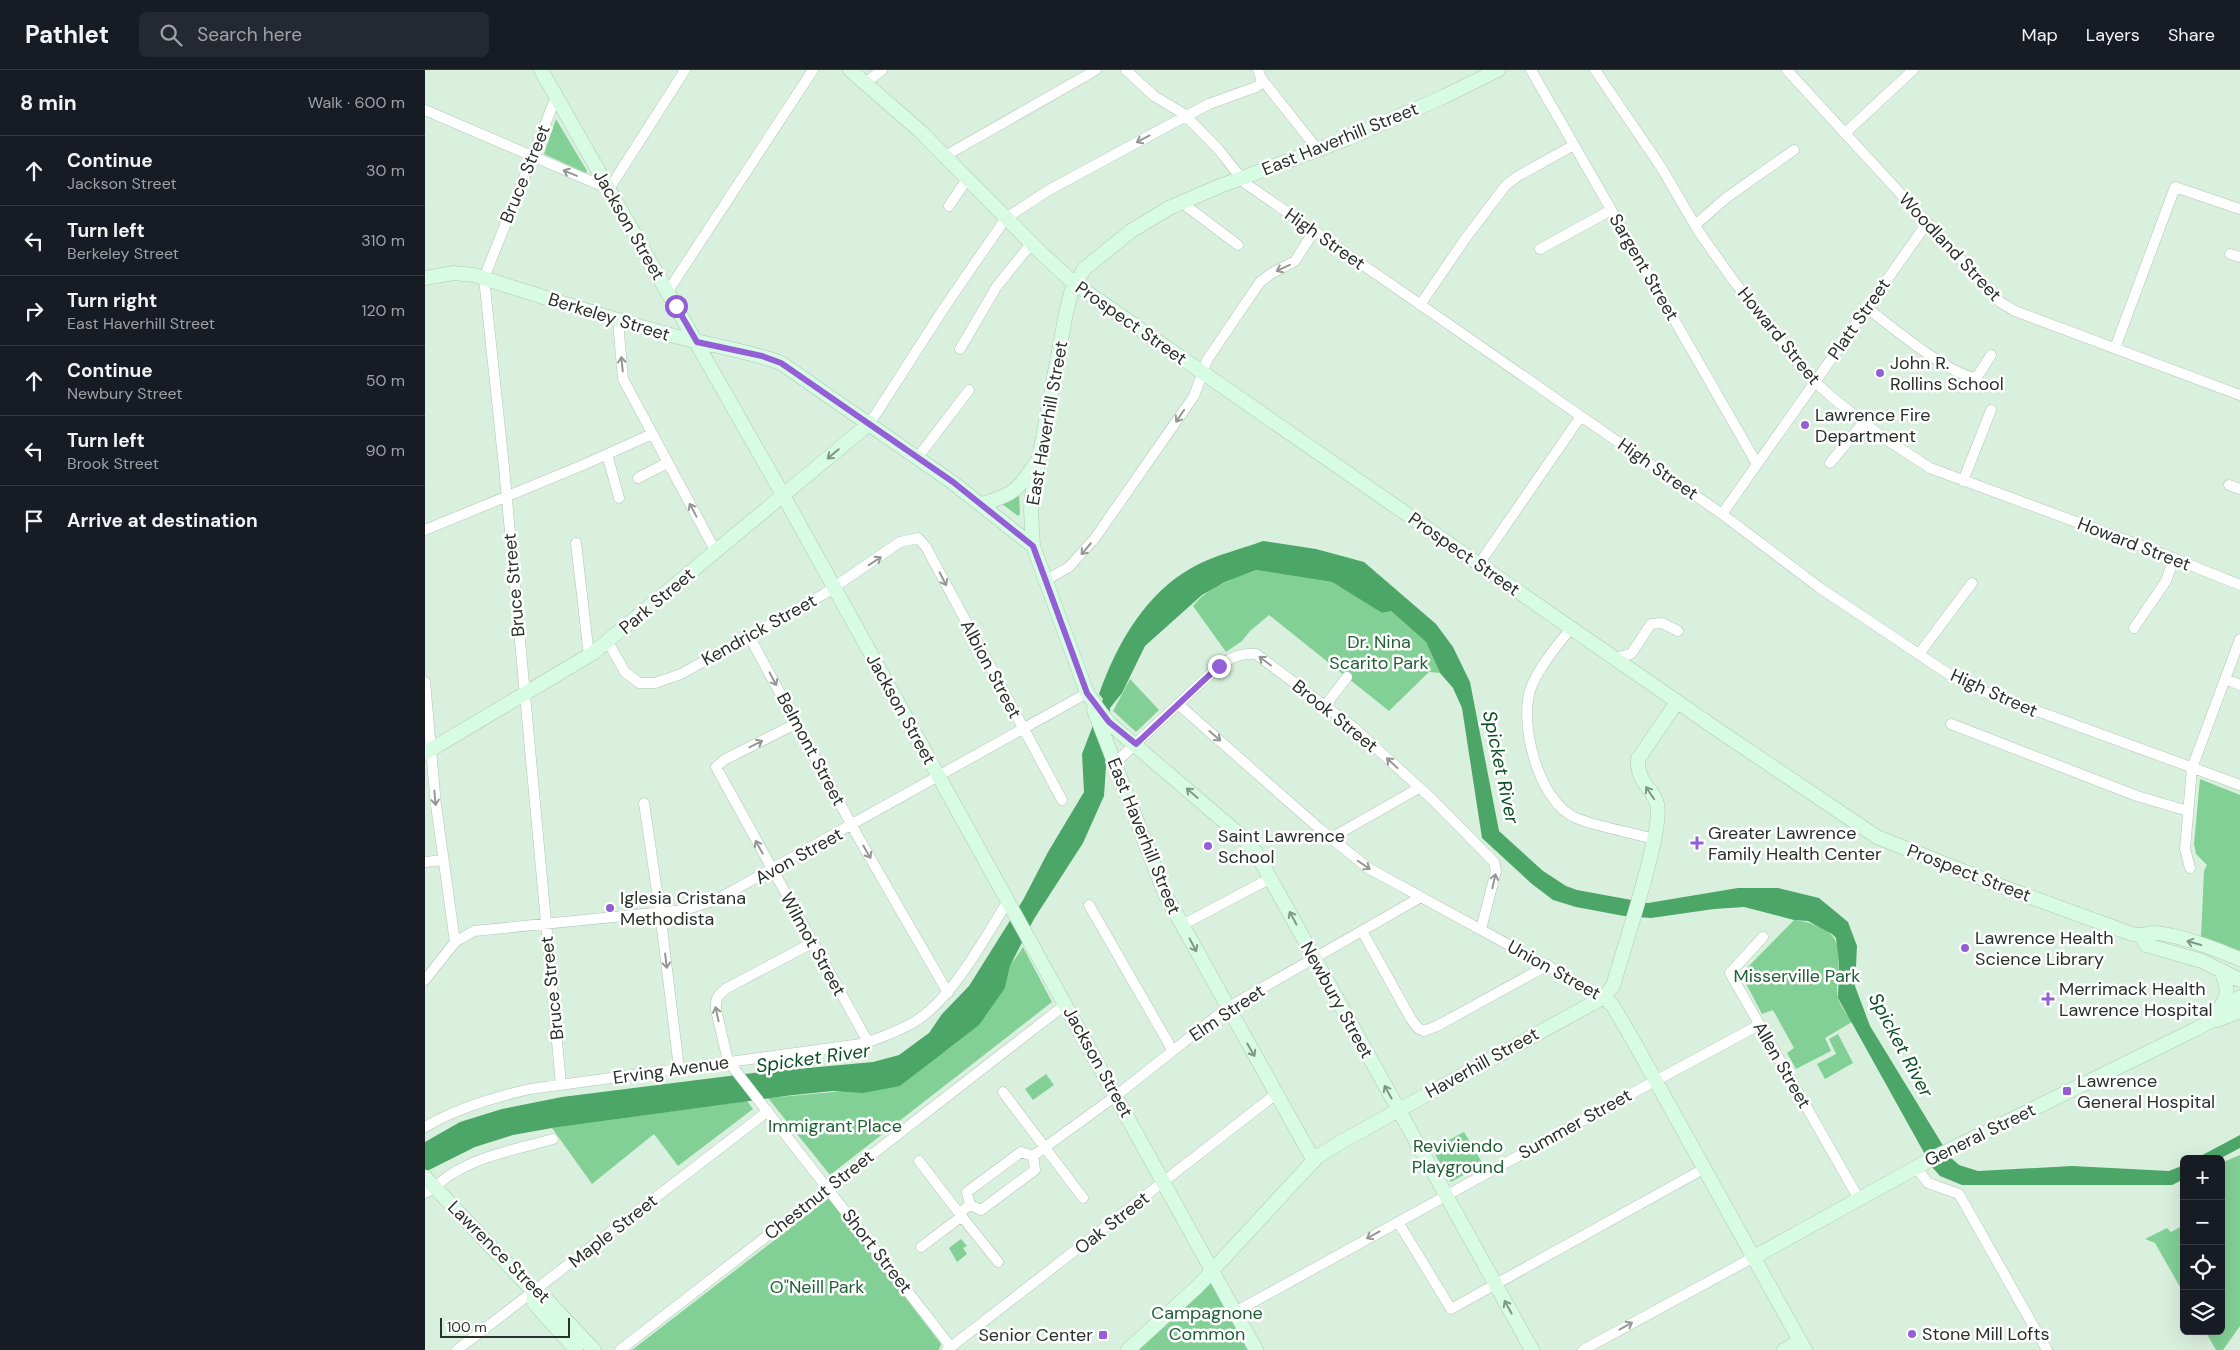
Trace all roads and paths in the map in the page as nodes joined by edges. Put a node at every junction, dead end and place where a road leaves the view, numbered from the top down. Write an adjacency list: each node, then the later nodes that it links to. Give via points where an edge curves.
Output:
1 (685, 70): 26 (street)
2 (813, 70): 43 (street)
3 (850, 70): 14 (main road, Prospect Street)
4 (882, 70): 14 (street)
5 (1096, 70): 23 (street)
6 (1126, 70): 17 (street, High Street, via 1154,96)
7 (1498, 70): 20 (main road, East Haverhill Street)
8 (1531, 70): 19 (street, Sargent Street)
9 (1595, 70): 33 (street, Howard Street, via 1661,167)
10 (1787, 70): 18 (street, Woodland Street)
11 (1913, 70): 18 (street)
12 (545, 72): 15 (main road, Jackson Street)
13 (1259, 74): 17 (street, via 1256,87); 20 (street)
14 (865, 83): 23 (main road, Prospect Street)
15 (556, 97): 22 (street, Bruce Street); 26 (main road, Jackson Street)
16 (425, 110): 22 (street)
17 (1186, 116): 24 (street, High Street); 31 (street, one-way to 31, via 1049,190)
18 (1845, 133): 32 (street, Woodland Street)
19 (1574, 145): 30 (street, Sargent Street); 44 (street, via 1506,185)
20 (1318, 150): 24 (main road, East Haverhill Street)
21 (1794, 150): 33 (street, via 1726,198)
22 (532, 156): 26 (street, one-way to 22); 41 (street, Bruce Street)
23 (945, 156): 25 (main road, Prospect Street)
24 (1241, 178): 27 (main road, East Haverhill Street); 34 (street, High Street)
25 (967, 179): 28 (street); 31 (main road, Prospect Street)
26 (609, 189): 43 (main road, Jackson Street)
27 (1181, 202): 36 (street); 42 (main road, East Haverhill Street, via 1109,247 1084,268)
28 (949, 206)
29 (2240, 209): 48 (street, via 2175,187)
30 (1611, 210): 37 (street); 65 (street, Sargent Street)
31 (1006, 218): 35 (main road, Prospect Street); 58 (street)
32 (1927, 223): 45 (street, Platt Street); 48 (street, Woodland Street, via 2000,302 2015,311)
33 (1695, 225): 52 (street, Howard Street, via 1754,308)
34 (1315, 232): 44 (street, High Street); 51 (street, one-way to 51, via 1292,263 1263,279 1207,360)
35 (1031, 244): 42 (main road, Prospect Street); 49 (street, via 997,286)
36 (1238, 245)
37 (1539, 249)
38 (2230, 254): 39 (street)
39 (2240, 257)
40 (425, 278): 41 (main road, Berkeley Street, via 463,273)
41 (484, 278): 46 (main road, Berkeley Street); 71 (street, Bruce Street)
42 (1075, 284): 51 (main road, Prospect Street); 62 (main road, East Haverhill Street, via 1066,313)
43 (668, 291): 47 (main road, Jackson Street)
44 (1420, 305): 56 (street, High Street)
45 (1867, 308): 50 (street, via 1936,358 1971,378 1977,377); 52 (street, Platt Street)
46 (618, 321): 47 (main road, Berkeley Street); 59 (street, one-way to 46, via 623,379)
47 (697, 342): 58 (main road, Berkeley Street, via 781,363); 70 (main road, Jackson Street)
48 (2115, 348): 54 (street, Woodland Street)
49 (960, 349)
50 (1991, 355)
51 (1203, 374): 81 (main road, Prospect Street); 82 (street, one-way to 82, via 1194,396 1095,538 1069,567)
52 (1815, 382): 57 (street, Howard Street); 65 (street, Platt Street)
53 (969, 390): 61 (street)
54 (2240, 395)
55 (1991, 410): 67 (street)
56 (1581, 416): 74 (street, High Street); 81 (street)
57 (1864, 422): 64 (street); 67 (street, Howard Street, via 1919,462)
58 (870, 423): 61 (main road, Berkeley Street); 70 (main road, Park Street, one-way to 70)
59 (651, 434): 60 (street); 63 (street)
60 (607, 454): 71 (street); 72 (street)
61 (919, 457): 73 (main road, Berkeley Street)
62 (1038, 460): 73 (main road, via 1022,485 1001,498); 78 (main road, East Haverhill Street, via 1031,510)
63 (667, 463): 66 (street); 79 (street, one-way to 63)
64 (1830, 463)
65 (1757, 464): 74 (street, Platt Street)
66 (638, 478)
67 (1963, 481): 80 (street, Howard Street)
68 (2229, 485): 69 (street)
69 (2240, 489)
70 (783, 495): 79 (main road, Park Street); 85 (main road, Jackson Street)
71 (506, 496): 75 (street); 99 (street, Bruce Street)
72 (619, 498)
73 (982, 504): 78 (main road, Berkeley Street)
74 (1722, 514): 92 (street, High Street, via 1820,588)
75 (425, 530)
76 (918, 538): 85 (street, Kendrick Street, one-way to 76, via 900,542); 106 (street, Albion Street, one-way to 106, via 926,547)
77 (577, 543): 93 (street)
78 (1033, 546): 82 (main road, East Haverhill Street)
79 (716, 552): 91 (main road, Park Street)
80 (2173, 558): 84 (street, Howard Street); 87 (street, via 2166,581)
81 (1479, 564): 86 (main road, Prospect Street)
82 (1046, 580): 100 (main road, East Haverhill Street)
83 (1972, 583): 92 (street)
84 (2240, 585)
85 (834, 588): 89 (street, Kendrick Street); 111 (main road, Jackson Street)
86 (1571, 628): 94 (main road, Prospect Street); 119 (street, via 1544,663 1532,686 1527,708 1539,775 1559,807 1575,818)
87 (2134, 628)
88 (1678, 631): 94 (street, via 1662,623 1651,624 1631,654)
89 (749, 636): 91 (street, Kendrick Street, via 681,674 655,684 639,683 625,672); 104 (street, Belmont Street, one-way to 104)
90 (2240, 639): 96 (street)
91 (607, 642): 93 (main road, Park Street)
92 (1919, 654): 110 (street, High Street, via 1977,689)
93 (589, 656): 99 (main road, Park Street)
94 (1614, 658): 101 (main road, Prospect Street)
95 (1347, 677): 103 (street)
96 (2225, 679): 98 (street); 110 (street)
97 (425, 682): 108 (street)
98 (2240, 685)
99 (524, 694): 108 (main road, Park Street); 129 (street, Bruce Street)
100 (1089, 698): 106 (street, Avon Street); 107 (main road, Newbury Street); 109 (main road, East Haverhill Street)
101 (1677, 702): 119 (main road, one-way to 101, via 1657,804 1642,782 1638,759); 134 (main road, Prospect Street, via 1877,837)
102 (1178, 704): 103 (street, Brook Street, one-way to 102, via 1256,654 1244,653 1219,666); 107 (street, Brook Street); 118 (street, Union Street, one-way to 118)
103 (1325, 706): 113 (street, Brook Street, one-way to 103, via 1353,727)
104 (797, 723): 117 (street, Belmont Street); 123 (street, Wilmot Street, one-way to 104, via 716,767)
105 (1951, 724): 116 (street, via 2137,796)
106 (1023, 729): 111 (street, Avon Street); 114 (street, Albion Street)
107 (1132, 742): 109 (street, Brook Street); 124 (main road, Newbury Street, one-way to 107, via 1255,851 1240,835)
108 (428, 752): 120 (street, one-way to 120)
109 (1113, 760): 130 (main road, East Haverhill Street, via 1160,882)
110 (2192, 768): 112 (street, High Street); 116 (street)
111 (939, 777): 117 (street, Avon Street); 126 (main road, Jackson Street)
112 (2240, 785)
113 (1419, 788): 118 (street); 131 (street, Brook Street, one-way to 113, via 1496,871 1494,862)
114 (1062, 800)
115 (644, 803): 128 (street)
116 (2188, 811): 122 (street, via 2185,850)
117 (853, 826): 123 (street, Avon Street); 143 (street, Belmont Street, one-way to 143)
118 (1331, 838): 125 (street, Union Street, one-way to 125, via 1368,868)
119 (1654, 839): 144 (main road, via 1613,986)
120 (442, 860): 121 (street); 135 (street)
121 (425, 862)
122 (2190, 868)
123 (772, 870): 128 (street, Avon Street, via 716,900 684,910); 136 (street, Wilmot Street)
124 (1271, 878): 130 (street); 137 (main road, Newbury Street, one-way to 124)
125 (1421, 897): 131 (street, Union Street); 132 (street, Elm Street)
126 (1009, 904): 143 (street, Erving Avenue); 146 (main road, Jackson Street)
127 (1089, 905): 152 (street)
128 (660, 912): 129 (street, Avon Street); 154 (street, one-way to 154)
129 (546, 925): 135 (street, Avon Street, via 474,931); 156 (street, Bruce Street)
130 (1182, 925): 147 (main road, East Haverhill Street, one-way to 147)
131 (1481, 929): 139 (street, Union Street)
132 (1362, 931): 137 (street, Elm Street); 139 (street, via 1411,1018 1424,1031)
133 (1763, 937): 150 (street, Allen Street, via 1730,973)
134 (2142, 937): 138 (main road, Prospect Street, one-way to 134, via 2153,933); 140 (main road, Prospect Street, via 2146,944)
135 (455, 942): 141 (street)
136 (813, 942): 151 (street, Wilmot Street); 153 (street, one-way to 136, via 716,1010 718,995)
137 (1314, 958): 147 (street, Elm Street); 160 (main road, Newbury Street, one-way to 137)
138 (2240, 959)
139 (1548, 966): 144 (street, Union Street)
140 (2221, 970): 142 (main road, Prospect Street); 149 (main road, via 2226,984 2226,1000)
141 (425, 980)
142 (2240, 980)
143 (947, 993): 151 (street, Erving Avenue, via 913,1023)
144 (1604, 997): 155 (main road, Union Street, via 1613,1006); 160 (main road, Haverhill Street)
145 (2240, 997): 149 (main road, General Street)
146 (1066, 1004): 159 (main road, Jackson Street); 172 (street, Chestnut Street)
147 (1227, 1008): 152 (street, Elm Street); 158 (main road, East Haverhill Street, one-way to 158)
148 (2240, 1011): 149 (main road, General Street)
149 (2209, 1022): 168 (main road, General Street)
150 (1759, 1026): 155 (street, Summer Street); 176 (street, Allen Street)
151 (868, 1042): 153 (street, Erving Avenue)
152 (1173, 1051): 159 (street, Elm Street)
153 (729, 1061): 154 (street, Erving Avenue); 161 (street, Short Street)
154 (679, 1068): 156 (street, Erving Avenue)
155 (1655, 1080): 169 (main road, Union Street); 174 (street, Summer Street)
156 (561, 1085): 162 (street, Erving Avenue, via 501,1096 462,1109)
157 (1003, 1092): 164 (street)
158 (1276, 1094): 166 (main road, East Haverhill Street); 171 (street, Oak Street)
159 (1117, 1095): 164 (street, Elm Street); 171 (main road, Jackson Street)
160 (1398, 1110): 166 (main road, Haverhill Street); 174 (main road, Newbury Street)
161 (768, 1111): 172 (street, Short Street); 185 (street, Maple Street)
162 (425, 1127)
163 (553, 1139): 173 (street, via 486,1157 448,1175)
164 (1045, 1147): 165 (street, Elm Street); 175 (street)
165 (1033, 1156): 177 (street, via 1021,1152 967,1192); 177 (street, via 1035,1170 981,1210)
166 (1314, 1160): 183 (main road, Haverhill Street)
167 (919, 1161): 178 (street)
168 (1919, 1166): 176 (main road, General Street); 198 (street, via 1928,1183 1959,1194)
169 (1705, 1168): 181 (main road, Union Street); 184 (street)
170 (425, 1177): 173 (main road, Lawrence Street)
171 (1165, 1182): 183 (main road, Jackson Street); 188 (street, Oak Street)
172 (828, 1188): 188 (street, Short Street); 192 (street, Chestnut Street)
173 (430, 1190): 185 (main road, Lawrence Street)
174 (1446, 1195): 179 (street, Summer Street); 184 (main road, Newbury Street)
175 (1083, 1198)
176 (1859, 1199): 181 (main road, General Street)
177 (969, 1205): 178 (street)
178 (961, 1215): 180 (street); 182 (street)
179 (1398, 1222): 184 (street, via 1451,1309); 186 (street, Summer Street, one-way to 186)
180 (921, 1247)
181 (1754, 1256): 187 (main road, Union Street); 196 (street, one-way to 181)
182 (998, 1262)
183 (1213, 1271): 186 (main road, Jackson Street); 193 (main road, Haverhill Street)
184 (1495, 1284): 195 (main road, Newbury Street, one-way to 184)
185 (534, 1292): 189 (street, Maple Street); 190 (main road, via 534,1303); 191 (main road, Lawrence Street, via 543,1296)
186 (1235, 1312): 194 (main road, Jackson Street)
187 (1803, 1345): 197 (main road)
188 (949, 1348)
189 (457, 1350)
190 (576, 1350)
191 (594, 1350)
192 (620, 1350)
193 (1128, 1350)
194 (1256, 1350)
195 (1532, 1350)
196 (1583, 1350)
197 (1784, 1350)
198 (2047, 1350)

